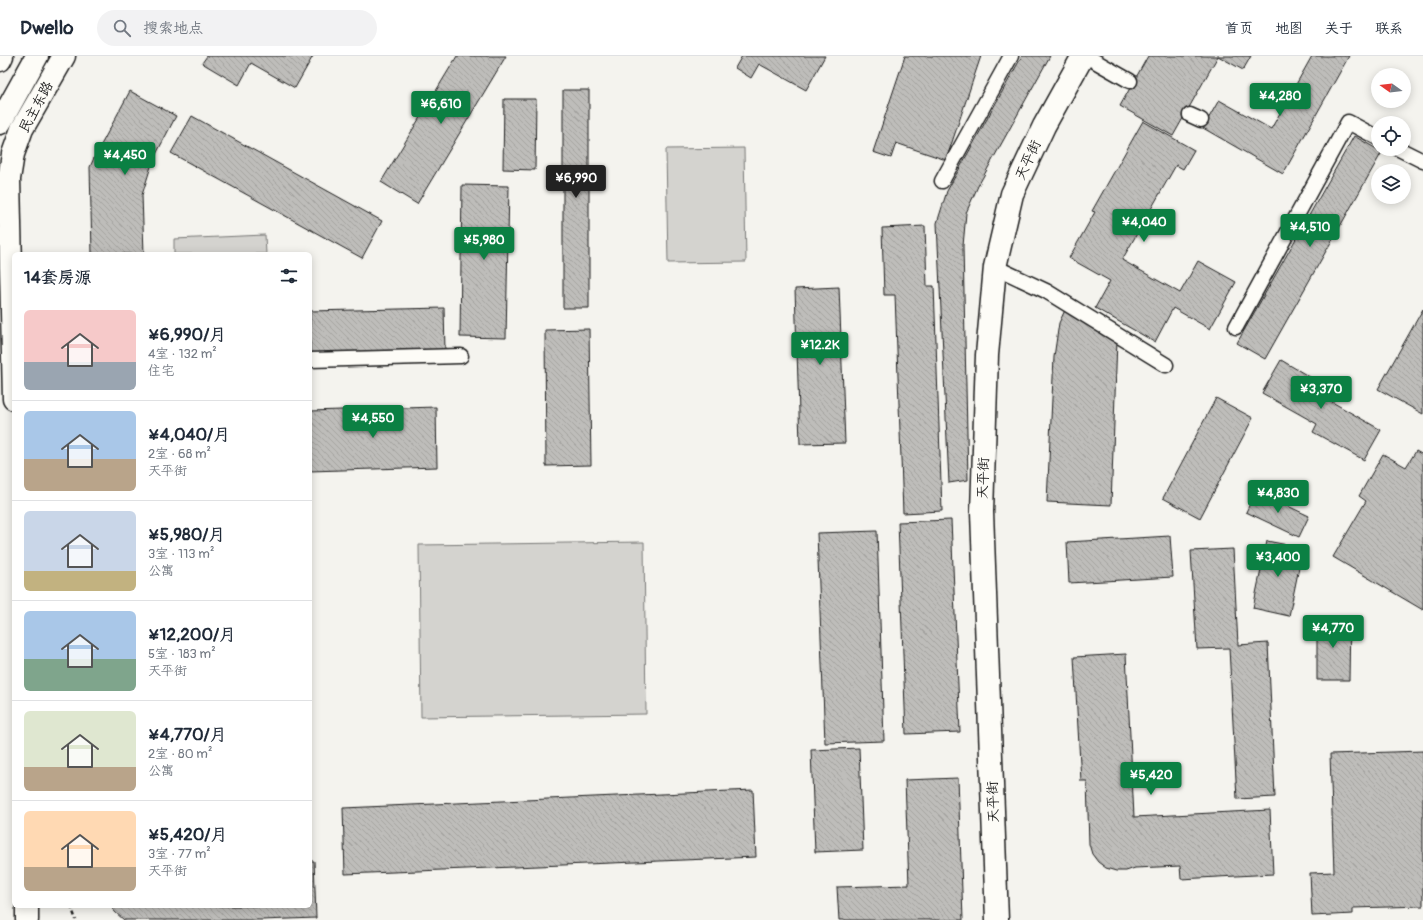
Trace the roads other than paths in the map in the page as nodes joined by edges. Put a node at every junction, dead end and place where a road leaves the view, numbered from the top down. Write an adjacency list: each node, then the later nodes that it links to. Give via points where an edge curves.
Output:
1 (2, 56): 7 (street)
2 (37, 56): 9 (street, 民主东路)
3 (64, 56): 15 (street, 民主东路, via 22,130 13,154 9,179)
4 (1011, 56): 13 (lane)
5 (1083, 56): 14 (street, 天平街, via 1044,126 1012,194)
6 (1086, 56): 8 (lane)
7 (0, 60)
8 (1130, 81)
9 (0, 123)
10 (1371, 134): 16 (lane, via 1348,122)
11 (1411, 155): 12 (lane)
12 (1423, 161)
13 (942, 181)
14 (995, 268): 19 (lane, via 1046,291); 22 (street, 天平街, via 987,355 982,512)
15 (12, 292)
16 (1236, 327)
17 (460, 356): 18 (lane)
18 (312, 360)
19 (1166, 365)
20 (27, 908): 21 (street)
21 (27, 920)
22 (998, 920)

